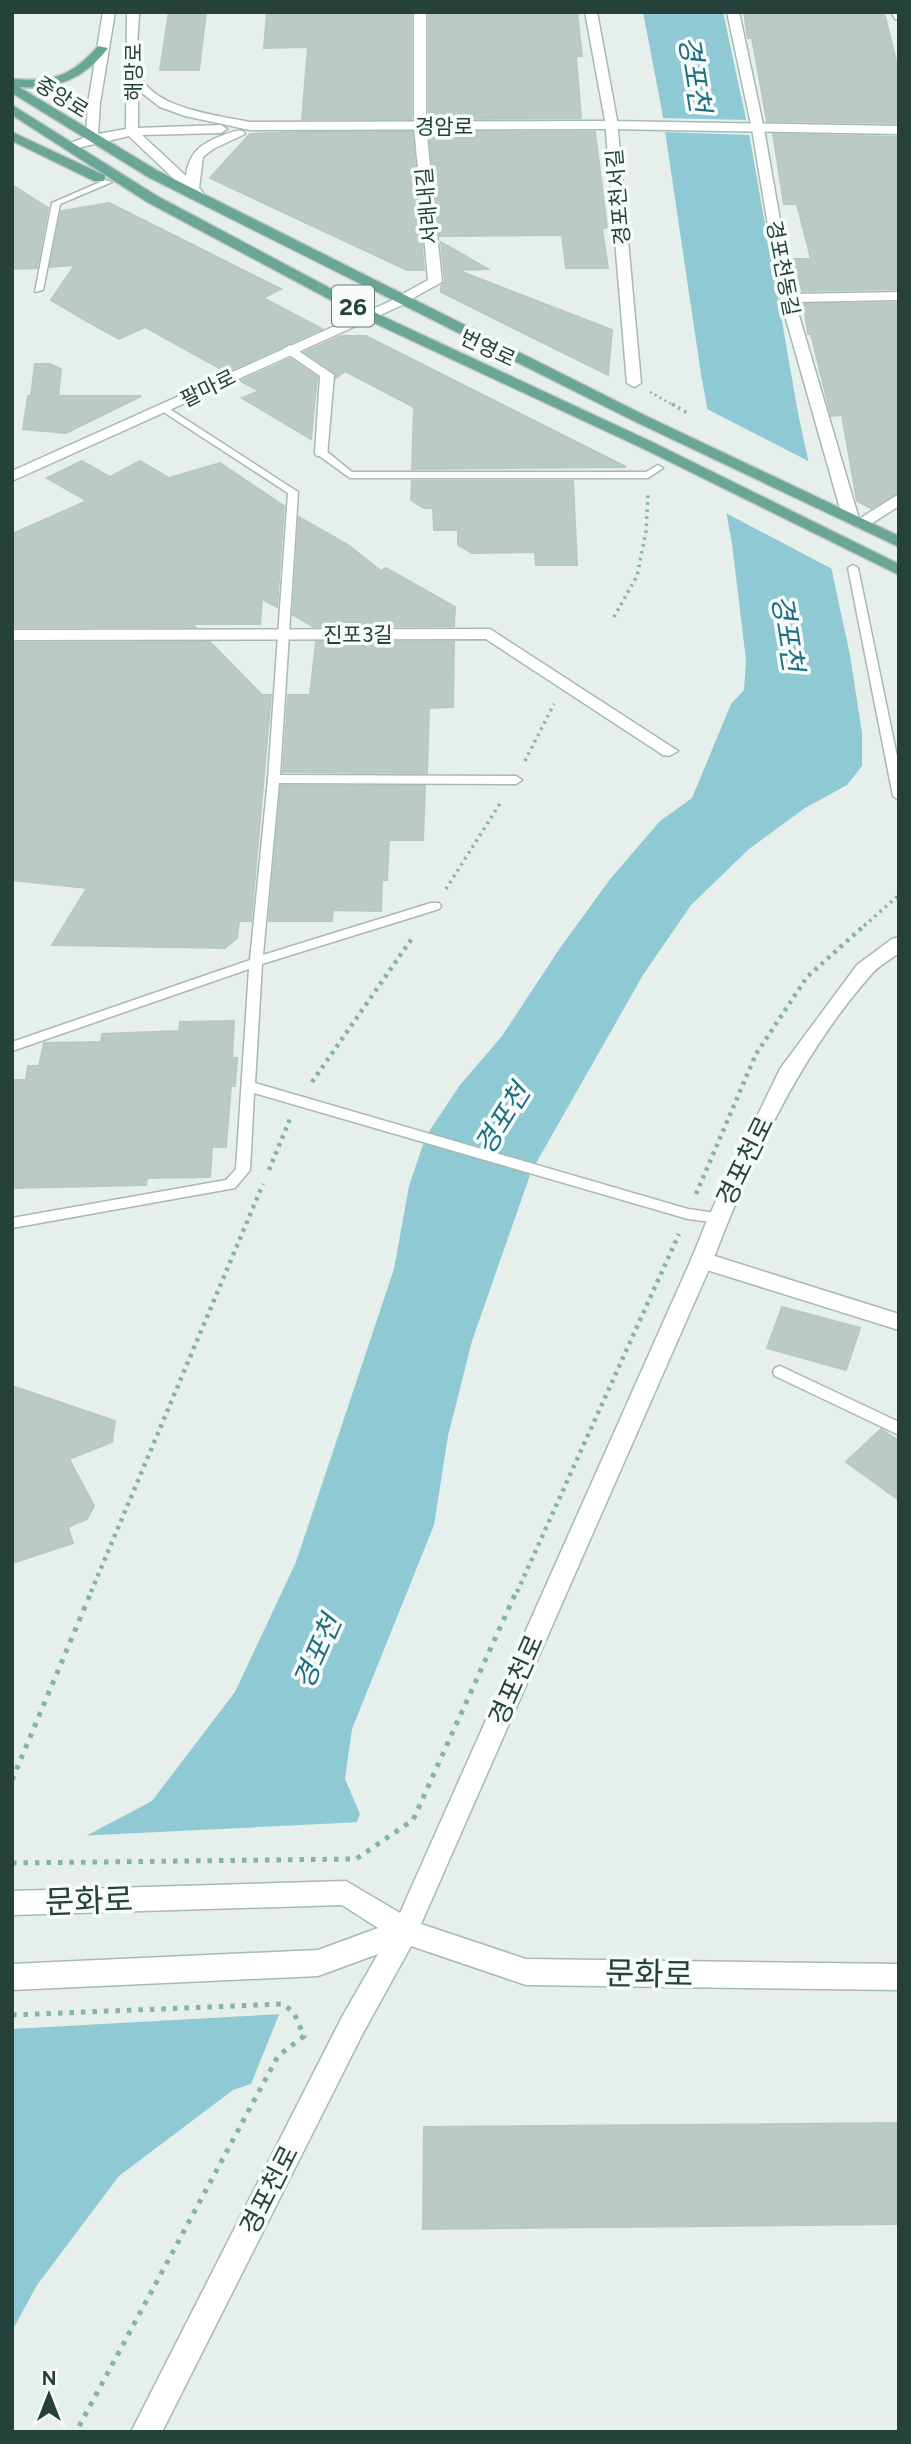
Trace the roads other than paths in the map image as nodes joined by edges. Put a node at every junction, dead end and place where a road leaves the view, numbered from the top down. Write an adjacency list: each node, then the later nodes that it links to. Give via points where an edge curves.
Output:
1 (109, 12): 6 (street, 해망로)
2 (133, 12): 7 (street, 해망로)
3 (420, 12): 13 (street, 서래내길)
4 (591, 12): 11 (street, 경포천서길)
5 (733, 12): 14 (street, 경포천동길)
6 (102, 48): 8 (main road, via 83,71 71,77); 18 (street, 해망로)
7 (132, 71): 12 (street, via 146,92 177,109 217,121); 16 (street, 해망로)
8 (12, 83)
9 (12, 88): 18 (main road, 중앙로 / 26)
10 (12, 109): 19 (main road, 중앙로 / 26)
11 (612, 124): 13 (street, 경암로); 14 (street, 경암로); 29 (street, 경포천서길)
12 (276, 126): 13 (street, 경암로); 16 (street); 21 (street, via 209,145 191,167)
13 (420, 126): 26 (street, 서래내길, via 435,282)
14 (758, 129): 15 (street); 25 (street, 경포천동길)
15 (899, 130)
16 (132, 132): 18 (street); 21 (street)
17 (12, 136): 20 (main road)
18 (92, 138): 19 (street); 21 (main road, 번영로 / 26)
19 (69, 146): 22 (main road, 번영로 / 26)
20 (108, 182): 22 (main road); 23 (lane, via 56,203)
21 (198, 194): 26 (main road, 번영로 / 26)
22 (152, 199): 27 (main road, 번영로 / 26)
23 (38, 290)
24 (899, 296): 25 (street)
25 (787, 298): 35 (street, 경포천동길)
26 (404, 299): 27 (street, 팔마로); 35 (main road, 번영로 / 26)
27 (370, 315): 28 (street, 팔마로); 38 (main road, 번영로 / 26)
28 (290, 349): 30 (street, 팔마로); 31 (street, via 327,375)
29 (634, 383)
30 (165, 409): 33 (street, 팔마로); 40 (lane, via 293,492)
31 (322, 453): 32 (lane, via 350,475 648,475)
32 (658, 468)
33 (12, 477)
34 (899, 499): 35 (street)
35 (856, 521): 36 (main road, 번영로 / 26)
36 (899, 542)
37 (853, 568): 44 (lane)
38 (899, 570)
39 (12, 635): 40 (street, 진포3길)
40 (282, 635): 41 (street, 진포3길, via 490,634); 42 (lane)
41 (668, 751)
42 (274, 779): 43 (lane); 47 (lane)
43 (516, 780)
44 (899, 796)
45 (435, 906): 47 (lane)
46 (899, 943): 50 (street, 경포천로, via 864,970 787,1074)
47 (256, 962): 48 (lane); 49 (lane)
48 (12, 1047)
49 (248, 1086): 50 (lane, via 688,1214); 51 (lane, via 243,1170 230,1184)
50 (718, 1218): 52 (street, 경포천로)
51 (12, 1223)
52 (702, 1261): 53 (street); 57 (street, 경포천로)
53 (899, 1322)
54 (780, 1372): 55 (lane)
55 (899, 1429)
56 (12, 1903): 57 (street, 문화로, via 346,1893)
57 (405, 1931): 58 (street, via 318,1963); 59 (street, 문화로, via 526,1972); 60 (street, 경포천로)
58 (12, 1977)
59 (899, 1977)
60 (146, 2432)

